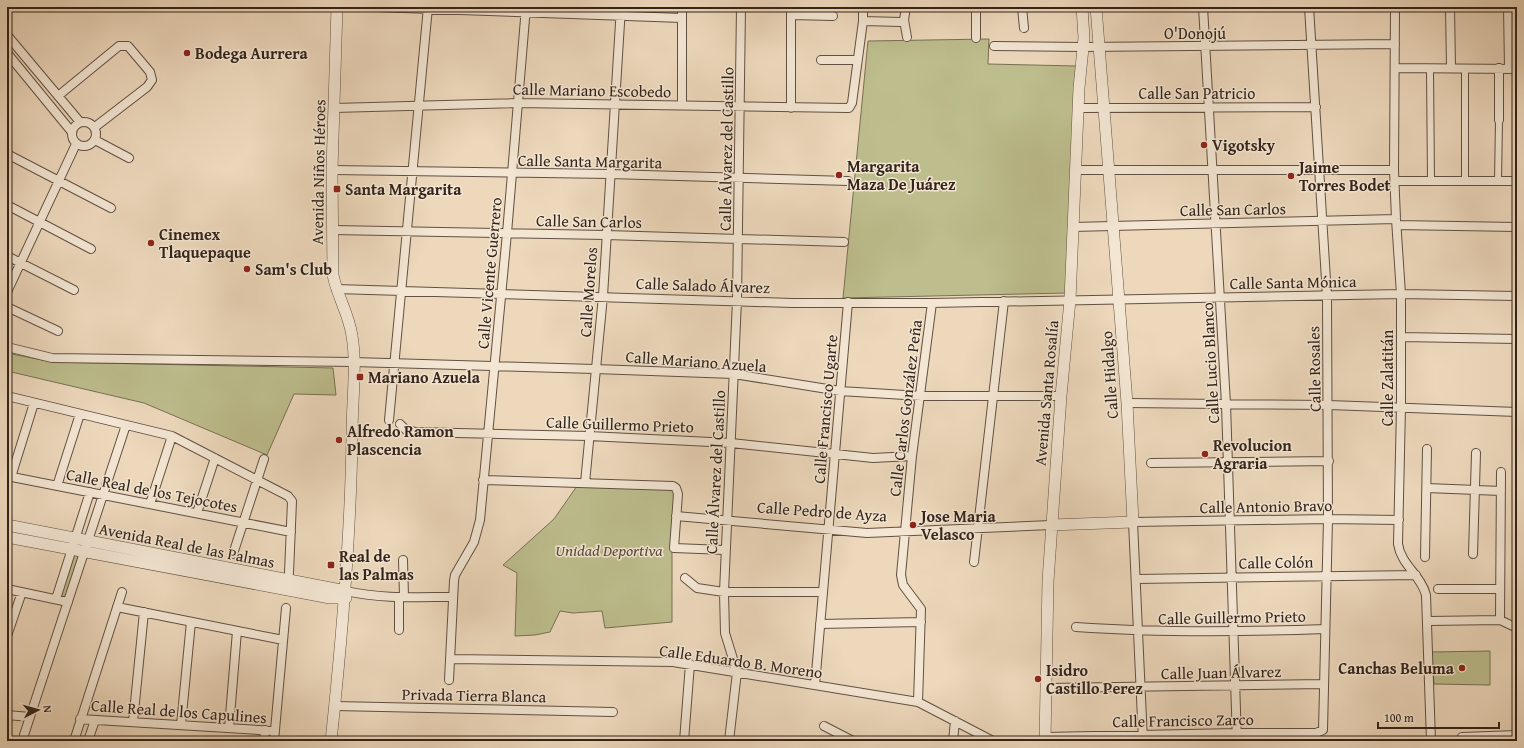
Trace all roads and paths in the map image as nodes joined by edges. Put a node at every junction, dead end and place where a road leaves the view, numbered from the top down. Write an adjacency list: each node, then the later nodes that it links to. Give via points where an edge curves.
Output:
1 (337, 7): 53 (street, Avenida Niños Héroes)
2 (374, 7): 16 (street)
3 (682, 7): 21 (street)
4 (741, 7): 50 (street, Calle Álvarez del Castillo)
5 (863, 7): 23 (street)
6 (906, 7): 22 (street)
7 (976, 7): 27 (street)
8 (1022, 7): 24 (street)
9 (1082, 7): 31 (street)
10 (1096, 7): 32 (street, Calle Hidalgo)
11 (1203, 7): 33 (street, Calle Lucio Blanco)
12 (1309, 7): 30 (street, Calle Rosales)
13 (1395, 7): 28 (street, Calle Zalatitán)
14 (1450, 7): 40 (street)
15 (1508, 7): 43 (street)
16 (428, 8): 17 (street); 49 (street)
17 (526, 10): 18 (street); 46 (street, Calle Vicente Guerrero)
18 (621, 11): 21 (street); 47 (street, Calle Morelos)
19 (791, 11): 20 (street); 54 (street)
20 (833, 16)
21 (682, 18): 48 (street)
22 (904, 20): 23 (street); 26 (street)
23 (863, 21): 36 (street)
24 (1024, 28)
25 (7, 36): 37 (street)
26 (906, 37)
27 (976, 38)
28 (1395, 44): 30 (street, O'Donojú); 38 (street, Calle Zalatitán)
29 (994, 46): 31 (street, O'Donojú)
30 (1311, 46): 33 (street, O'Donojú); 52 (street, Calle Rosales)
31 (1083, 47): 32 (street, O'Donojú); 55 (street, Avenida Santa Rosalía)
32 (1098, 47): 33 (street, O'Donojú); 56 (street, Calle Hidalgo)
33 (1205, 47): 51 (street, Calle Lucio Blanco)
34 (7, 52): 44 (street)
35 (821, 60): 36 (street)
36 (858, 60): 54 (street, Calle Mariano Escobedo, via 852,103 849,108)
37 (33, 67): 44 (street); 45 (street)
38 (1395, 68): 39 (street); 68 (street, Calle Zalatitán)
39 (1430, 68): 40 (street); 78 (street)
40 (1451, 68): 41 (street)
41 (1465, 68): 42 (street); 79 (street)
42 (1499, 68): 43 (street); 57 (street)
43 (1513, 68)
44 (25, 73): 60 (street)
45 (58, 96): 58 (street); 59 (street, via 119,46 128,46 150,72 152,80 147,87)
46 (518, 102): 47 (street, Calle Mariano Escobedo); 49 (street, Calle Mariano Escobedo); 72 (street, Calle Vicente Guerrero)
47 (614, 104): 48 (street, Calle Mariano Escobedo); 73 (street, Calle Morelos)
48 (682, 105): 50 (street, Calle Mariano Escobedo)
49 (419, 106): 53 (street, Calle Mariano Escobedo); 71 (street)
50 (741, 107): 54 (street, Calle Mariano Escobedo); 74 (street, Calle Álvarez del Castillo)
51 (1209, 107): 52 (street, Calle San Patricio); 56 (street, Calle San Patricio); 69 (street, Calle Lucio Blanco)
52 (1316, 107): 70 (street, Calle Rosales)
53 (334, 108): 65 (street, Avenida Niños Héroes)
54 (791, 108)
55 (1078, 108): 56 (street, Calle San Patricio); 66 (street, Avenida Santa Rosalía)
56 (1103, 108): 67 (street, Calle Hidalgo)
57 (1499, 120): 80 (street)
58 (80, 122): 59 (street, via 87,122); 60 (street, via 74,125)
59 (95, 127): 61 (street)
60 (71, 131): 62 (street)
61 (95, 140): 62 (street, via 83,147); 64 (street)
62 (76, 144): 75 (street)
63 (9, 155): 75 (street)
64 (129, 158)
65 (332, 170): 71 (street, Calle Santa Margarita); 91 (street, Avenida Niños Héroes)
66 (1075, 170): 67 (street); 89 (street, Avenida Santa Rosalía)
67 (1108, 170): 69 (street); 88 (street, Calle Hidalgo)
68 (1394, 170): 70 (street); 77 (street, Calle Zalatitán)
69 (1212, 171): 70 (street); 87 (street, Calle Lucio Blanco)
70 (1319, 171): 84 (street, Calle Rosales)
71 (412, 172): 72 (street, Calle Santa Margarita); 92 (street)
72 (512, 174): 73 (street, Calle Santa Margarita); 93 (street, Calle Vicente Guerrero)
73 (610, 174): 74 (street, Calle Santa Margarita); 94 (street, Calle Morelos)
74 (740, 179): 76 (street, Calle Santa Margarita); 95 (street, Calle Álvarez del Castillo)
75 (59, 181): 83 (street); 85 (street)
76 (848, 181)
77 (1395, 181): 78 (street); 86 (street, Calle Zalatitán)
78 (1431, 181): 79 (street)
79 (1465, 181): 80 (street)
80 (1498, 181): 81 (street)
81 (1517, 181)
82 (7, 205): 85 (street)
83 (111, 208)
84 (1322, 221): 86 (street, Calle San Carlos); 87 (street, Calle San Carlos); 107 (street, Calle Rosales)
85 (40, 222): 97 (street); 99 (street)
86 (1396, 222): 90 (street, Calle San Carlos); 105 (street, Calle Zalatitán)
87 (1216, 223): 88 (street, Calle San Carlos); 109 (street, Calle Lucio Blanco)
88 (1113, 226): 89 (street, Calle San Carlos); 110 (street, Calle Hidalgo)
89 (1072, 227): 112 (street, Avenida Santa Rosalía)
90 (1517, 227)
91 (333, 230): 92 (street, Calle San Carlos); 100 (street, Avenida Niños Héroes, via 333,275)
92 (407, 232): 93 (street, Calle San Carlos); 102 (street)
93 (507, 233): 94 (street, Calle San Carlos); 104 (street, Calle Vicente Guerrero)
94 (606, 235): 95 (street, Calle San Carlos); 106 (street, Calle Morelos)
95 (739, 239): 96 (street, Calle San Carlos); 111 (street, Calle Álvarez del Castillo)
96 (844, 242)
97 (91, 249)
98 (7, 256): 99 (street)
99 (20, 264): 101 (street); 103 (street)
100 (336, 289): 102 (street, Calle Salado Álvarez); 121 (street, Avenida Niños Héroes, via 352,335)
101 (74, 290)
102 (401, 291): 104 (street, Calle Salado Álvarez); 122 (street)
103 (7, 292)
104 (501, 293): 106 (street, Calle Salado Álvarez); 123 (street, Calle Vicente Guerrero)
105 (1401, 294): 107 (street, Calle Santa Mónica); 108 (street, Calle Santa Mónica); 118 (street, Calle Zalatitán)
106 (603, 296): 111 (street, Calle Salado Álvarez); 124 (street, Calle Morelos)
107 (1327, 296): 109 (street, Calle Santa Mónica); 134 (street, Calle Rosales)
108 (1517, 296)
109 (1220, 298): 110 (street, Calle Santa Mónica); 133 (street, Calle Lucio Blanco)
110 (1119, 299): 112 (street, Calle Santa Mónica); 132 (street, Calle Hidalgo)
111 (737, 300): 114 (street, Calle Salado Álvarez); 125 (street, Calle Álvarez del Castillo)
112 (1070, 300): 113 (street, Calle Salado Álvarez); 130 (street, Avenida Santa Rosalía)
113 (1004, 301): 115 (street, Calle Salado Álvarez); 127 (street)
114 (848, 302): 115 (street, Calle Salado Álvarez); 126 (street, Calle Francisco Ugarte)
115 (932, 303): 129 (street, Calle Carlos González Peña)
116 (7, 307): 117 (street)
117 (58, 331)
118 (1401, 337): 119 (street); 135 (street, Calle Zalatitán)
119 (1517, 339)
120 (7, 347): 121 (street, Calle Mariano Azuela, via 52,358)
121 (353, 362): 122 (street, Calle Mariano Azuela); 203 (street, Avenida Niños Héroes)
122 (394, 363): 123 (street, Calle Mariano Azuela); 138 (street)
123 (495, 366): 124 (street, Calle Mariano Azuela); 141 (street, Calle Vicente Guerrero)
124 (596, 369): 125 (street, Calle Mariano Azuela); 143 (street, Calle Morelos)
125 (734, 374): 126 (street, Calle Mariano Azuela); 144 (street, Calle Álvarez del Castillo)
126 (840, 391): 129 (street, Calle Mariano Azuela); 147 (street, Calle Francisco Ugarte)
127 (993, 395): 129 (street, Calle Mariano Azuela); 130 (street, Calle Mariano Azuela); 176 (street)
128 (7, 396): 131 (street)
129 (921, 396): 148 (street, Calle Carlos González Peña)
130 (1061, 396): 175 (street, Avenida Santa Rosalía)
131 (34, 403): 137 (street); 155 (street)
132 (1127, 403): 133 (street); 173 (street, Calle Hidalgo)
133 (1226, 404): 134 (street); 152 (street, Calle Lucio Blanco)
134 (1329, 405): 135 (street); 151 (street, Calle Rosales)
135 (1402, 407): 136 (street); 171 (street, Calle Zalatitán)
136 (1517, 412)
137 (80, 414): 139 (street); 159 (street)
138 (389, 420)
139 (126, 424): 142 (street); 164 (street)
140 (400, 424): 141 (street, Calle Guillermo Prieto, via 406,430 415,432)
141 (488, 434): 143 (street, Calle Guillermo Prieto); 157 (street, Calle Vicente Guerrero)
142 (172, 436): 149 (street); 165 (street)
143 (589, 436): 144 (street, Calle Guillermo Prieto); 158 (street, Calle Morelos)
144 (731, 443): 147 (street, Calle Guillermo Prieto); 169 (street, Calle Álvarez del Castillo)
145 (1427, 449): 160 (street)
146 (1476, 453): 161 (street)
147 (834, 454): 148 (street, Calle Guillermo Prieto, via 873,458); 177 (street, Calle Francisco Ugarte)
148 (912, 456): 179 (street, Calle Carlos González Peña)
149 (215, 458): 156 (street); 166 (street)
150 (264, 459): 156 (street)
151 (1328, 461): 152 (street); 168 (street, Calle Rosales)
152 (1228, 462): 153 (street); 170 (street, Calle Lucio Blanco)
153 (1151, 463)
154 (1501, 472): 162 (street)
155 (9, 476): 159 (street, Calle Real de los Tejocotes)
156 (258, 480): 172 (street); 178 (street, via 291,499)
157 (483, 480): 158 (street); 205 (street, Calle Vicente Guerrero, via 477,535 455,575)
158 (585, 483): 167 (street, via 670,485 676,488 678,494)
159 (57, 486): 163 (street, Calle Real de los Tejocotes)
160 (1427, 488): 161 (street); 187 (street)
161 (1473, 490): 162 (street); 186 (street)
162 (1501, 491): 198 (street)
163 (90, 492): 164 (street, Calle Real de los Tejocotes); 181 (street)
164 (103, 495): 165 (street, Calle Real de los Tejocotes); 182 (street)
165 (150, 504): 166 (street, Calle Real de los Tejocotes)
166 (197, 513): 172 (street, Calle Real de los Tejocotes)
167 (676, 516): 169 (street, Calle Pedro de Ayza); 184 (street, via 674,548)
168 (1328, 519): 170 (street, Calle Antonio Bravo); 171 (street, Calle Antonio Bravo); 191 (street, Calle Rosales)
169 (728, 520): 177 (street, Calle Pedro de Ayza); 184 (street, Calle Álvarez del Castillo)
170 (1230, 520): 173 (street, Calle Antonio Bravo); 193 (street, Calle Lucio Blanco)
171 (1399, 520): 192 (street, Calle Zalatitán, via 1399,551 1402,559)
172 (244, 522): 178 (street, Calle Real de los Tejocotes); 185 (street)
173 (1133, 522): 175 (street, Calle Pedro de Ayza); 195 (street, Calle Hidalgo)
174 (7, 525): 181 (street, Avenida Real de las Palmas)
175 (1051, 525): 176 (street, Calle Pedro de Ayza); 234 (street, Avenida Santa Rosalía)
176 (978, 528): 179 (street, Calle Pedro de Ayza); 189 (street)
177 (829, 530): 179 (street, Calle Pedro de Ayza); 202 (street, Calle Francisco Ugarte)
178 (291, 532): 190 (street)
179 (905, 532): 214 (street, Calle Carlos González Peña, via 901,580 921,609)
180 (7, 537): 183 (street, Avenida Real de las Palmas)
181 (75, 538): 182 (street, Avenida Real de las Palmas); 183 (street)
182 (86, 546): 183 (street, Avenida Real de las Palmas); 203 (street, Avenida Real de las Palmas); 207 (street)
183 (72, 550): 206 (street)
184 (725, 550): 201 (street, Calle Álvarez del Castillo)
185 (233, 554)
186 (1473, 554)
187 (1425, 557)
188 (403, 560): 204 (street)
189 (974, 562)
190 (289, 573)
191 (1326, 575): 192 (street, Calle Colón); 193 (street, Calle Colón); 218 (street, Calle Rosales)
192 (1416, 575): 212 (street, Calle Zalatitán, via 1425,589)
193 (1232, 577): 195 (street, Calle Colón); 222 (street, Calle Lucio Blanco)
194 (685, 578): 201 (street, via 697,588)
195 (1136, 579): 221 (street, Calle Hidalgo)
196 (7, 589): 199 (street)
197 (1438, 589): 198 (street)
198 (1500, 589): 211 (street)
199 (22, 592): 206 (street); 224 (street)
200 (122, 592): 208 (street)
201 (724, 592): 202 (street); 228 (street, Calle Álvarez del Castillo, via 725,633)
202 (823, 592): 215 (street, Calle Francisco Ugarte)
203 (346, 595): 204 (street, Avenida Real de las Palmas); 236 (street, Avenida Niños Héroes)
204 (401, 597): 205 (street, Avenida Real de las Palmas); 219 (street)
205 (453, 597): 226 (street, Calle Vicente Guerrero)
206 (56, 599): 207 (street)
207 (68, 602): 239 (street)
208 (117, 607): 210 (street); 240 (street)
209 (286, 608): 225 (street)
210 (144, 612): 213 (street); 243 (street)
211 (1500, 620): 212 (street); 217 (street)
212 (1428, 621): 267 (street, Calle Zalatitán)
213 (191, 622): 220 (street); 244 (street)
214 (921, 622): 215 (street); 235 (street, Calle Carlos González Peña)
215 (820, 624): 231 (street, Calle Francisco Ugarte)
216 (1076, 627): 221 (street, Calle Guillermo Prieto)
217 (1517, 628): 223 (street)
218 (1325, 629): 222 (street, Calle Guillermo Prieto); 230 (street, Calle Rosales)
219 (399, 630)
220 (237, 631): 225 (street); 246 (street)
221 (1139, 632): 222 (street, Calle Guillermo Prieto); 233 (street, Calle Hidalgo)
222 (1233, 632): 232 (street, Calle Lucio Blanco)
223 (1517, 632)
224 (7, 636)
225 (283, 640): 248 (street)
226 (451, 659): 227 (street, Calle Eduardo B. Moreno); 229 (street, Calle Vicente Guerrero)
227 (690, 664): 228 (street, Calle Eduardo B. Moreno); 262 (street)
228 (737, 672): 231 (street, Calle Eduardo B. Moreno); 263 (street)
229 (449, 680)
230 (1324, 684): 232 (street, Calle Juan Álvarez); 249 (street, Calle Rosales)
231 (815, 685): 235 (street, Calle Eduardo B. Moreno)
232 (1235, 685): 233 (street, Calle Juan Álvarez); 252 (street, Calle Lucio Blanco)
233 (1141, 687): 234 (street, Calle Juan Álvarez); 254 (street, Calle Hidalgo)
234 (1047, 688): 256 (street, Avenida Santa Rosalía)
235 (918, 702): 242 (street, Calle Eduardo B. Moreno)
236 (335, 706): 237 (street, Privada Tierra Blanca); 261 (street, Avenida Niños Héroes)
237 (613, 712)
238 (7, 715): 239 (street)
239 (30, 717): 250 (street)
240 (80, 719): 241 (street, Calle Real de los Capulines); 257 (street)
241 (95, 720): 243 (street, Calle Real de los Capulines); 258 (street)
242 (955, 721): 265 (street); 266 (street, Calle Eduardo B. Moreno)
243 (133, 722): 244 (street, Calle Real de los Capulines)
244 (181, 725): 246 (street, Calle Real de los Capulines)
245 (824, 726): 255 (street)
246 (229, 728): 247 (street, Calle Real de los Capulines)
247 (265, 730): 248 (street, Calle Real de los Capulines); 259 (street)
248 (275, 731): 260 (street)
249 (1322, 731): 252 (street, Calle Francisco Zarco)
250 (24, 735)
251 (1517, 735): 253 (street)
252 (1236, 737): 254 (street, Calle Francisco Zarco)
253 (1462, 737)
254 (1143, 738): 256 (street, Calle Francisco Zarco)
255 (845, 739): 264 (street)
256 (1045, 739)
257 (74, 741)
258 (88, 741)
259 (264, 741)
260 (274, 741)
261 (331, 741)
262 (684, 741)
263 (729, 741)
264 (853, 741)
265 (953, 741)
266 (993, 741)
267 (1431, 741)

